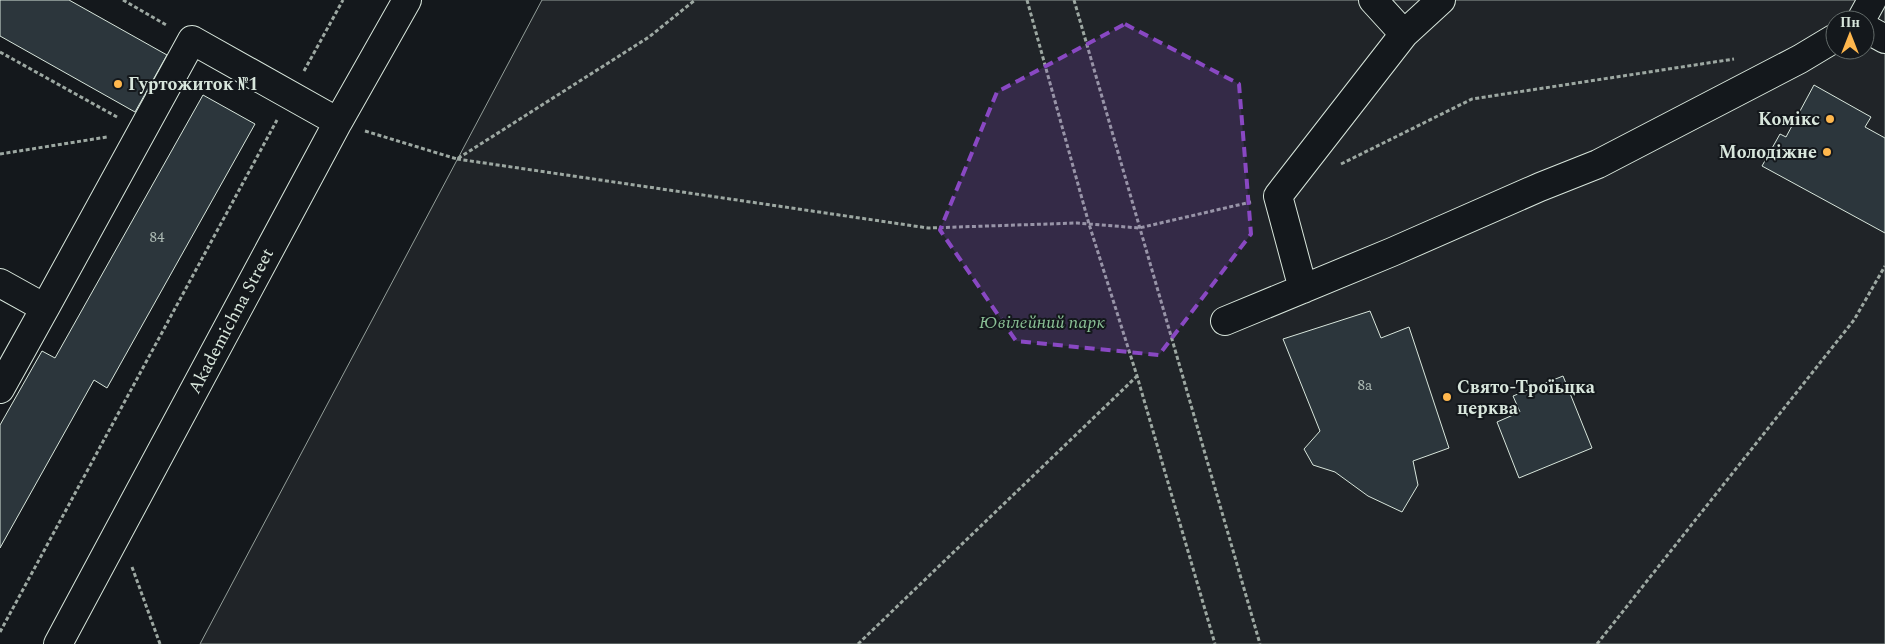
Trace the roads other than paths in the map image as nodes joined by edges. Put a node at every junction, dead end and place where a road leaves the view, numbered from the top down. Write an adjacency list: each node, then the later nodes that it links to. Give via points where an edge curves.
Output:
1 (407, 0): 6 (street, Akademichna Street)
2 (1373, 0): 4 (street)
3 (1441, 0): 4 (street)
4 (1404, 34): 8 (street, via 1278,196)
5 (1825, 44): 8 (street, via 1598,164)
6 (338, 122): 9 (street, via 192,40); 12 (street, Akademichna Street)
7 (0, 282): 9 (street)
8 (1303, 289): 10 (street)
9 (44, 308): 11 (street)
10 (1225, 321)
11 (0, 389)
12 (58, 644)

